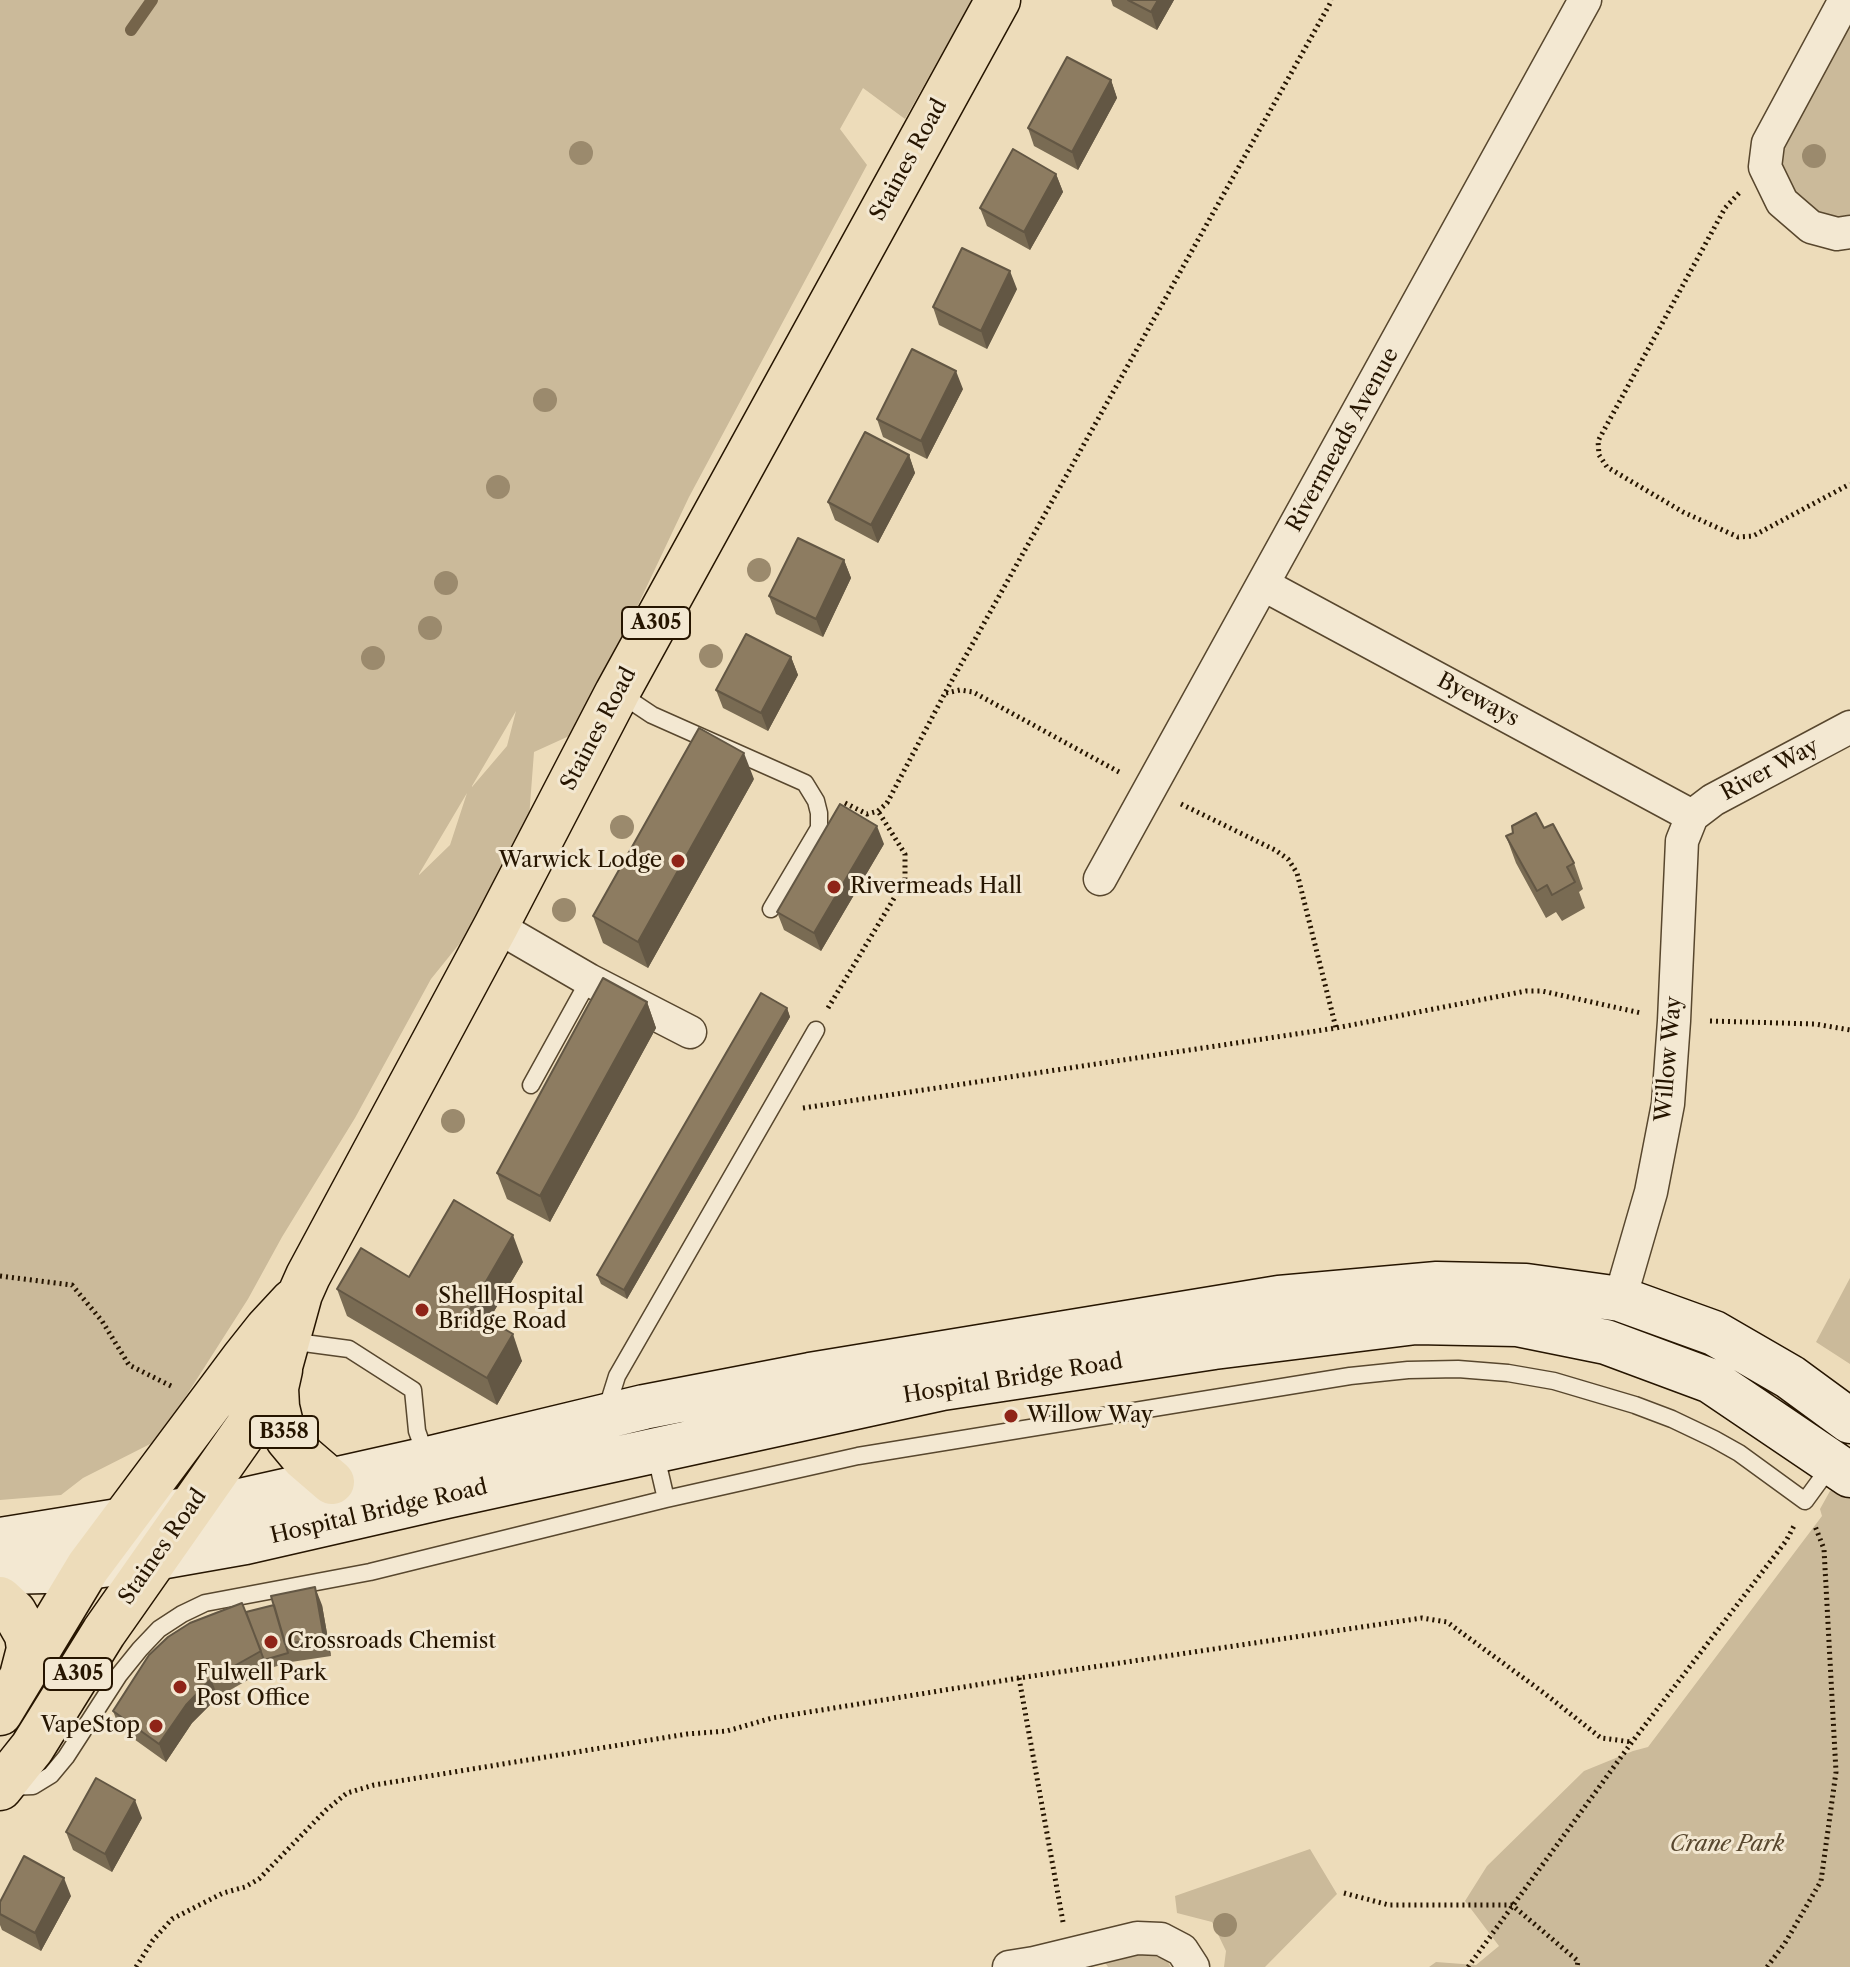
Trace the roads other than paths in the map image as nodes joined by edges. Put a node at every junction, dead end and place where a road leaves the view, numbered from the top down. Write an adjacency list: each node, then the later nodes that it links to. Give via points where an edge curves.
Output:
1 (998, 0): 6 (main road, Staines Road / A305)
2 (1585, 0): 5 (street, Rivermeads Avenue)
3 (1842, 1): 4 (street, via 1768,143 1765,167 1782,202 1811,227)
4 (1850, 232)
5 (1264, 585): 8 (street, Byeways); 9 (street, Rivermeads Avenue)
6 (617, 693): 10 (lane, via 652,715 805,783 816,801 819,828); 11 (main road, Staines Road / A305)
7 (1850, 727): 8 (street, River Way)
8 (1692, 816): 17 (street, Willow Way, via 1682,841 1668,1104 1651,1192)
9 (1100, 879)
10 (771, 909)
11 (496, 926): 12 (street); 16 (main road, Staines Road / A305)
12 (589, 980): 14 (street); 15 (lane)
13 (816, 1030): 20 (lane, via 617,1376)
14 (690, 1032)
15 (531, 1085)
16 (300, 1294): 19 (main road, Staines Road / A305); 28 (main road, Staines Road / A305, via 251,1348)
17 (1620, 1299): 18 (main road); 20 (main road, Hospital Bridge Road, via 1526,1286 1437,1284 1279,1298); 21 (main road, Hospital Bridge Road, via 1714,1333 1790,1377)
18 (1606, 1342): 22 (main road, Hospital Bridge Road, via 1517,1324 1416,1322 942,1388); 24 (main road, Hospital Bridge Road, via 1711,1381)
19 (284, 1352): 23 (lane, via 349,1349 413,1390 417,1431); 25 (main road, B358, via 276,1388 282,1428 303,1457); 27 (main road, Staines Road / A305, via 247,1428)
20 (624, 1411): 22 (main road); 23 (main road, Hospital Bridge Road)
21 (1850, 1421)
22 (654, 1451): 26 (lane); 30 (main road, Hospital Bridge Road)
23 (428, 1459): 25 (main road, Hospital Bridge Road)
24 (1844, 1459): 26 (lane, via 1805,1501 1739,1453 1635,1405 1508,1373 1408,1370 858,1456)
25 (332, 1482): 27 (main road, Hospital Bridge Road)
26 (666, 1499): 36 (lane, via 370,1572 205,1603 159,1629 140,1649 51,1775 33,1786)
27 (189, 1510): 28 (main road, Hospital Bridge Road); 30 (main road, Staines Road / A305)
28 (121, 1521): 29 (main road, Hospital Bridge Road); 31 (main road, Staines Road / A305)
29 (0, 1540)
30 (154, 1558): 31 (main road, Hospital Bridge Road); 36 (main road, Staines Road / A305, via 32,1748)
31 (88, 1567): 32 (main road, Hospital Bridge Road); 34 (main road, Staines Road / A305)
32 (0, 1572)
33 (0, 1599): 34 (main road, via 27,1635)
34 (23, 1672): 35 (main road, Staines Road / A305)
35 (0, 1713)
36 (0, 1788)
37 (1038, 1963): 38 (street, via 1137,1938 1161,1939 1182,1950)
38 (1193, 1967)

